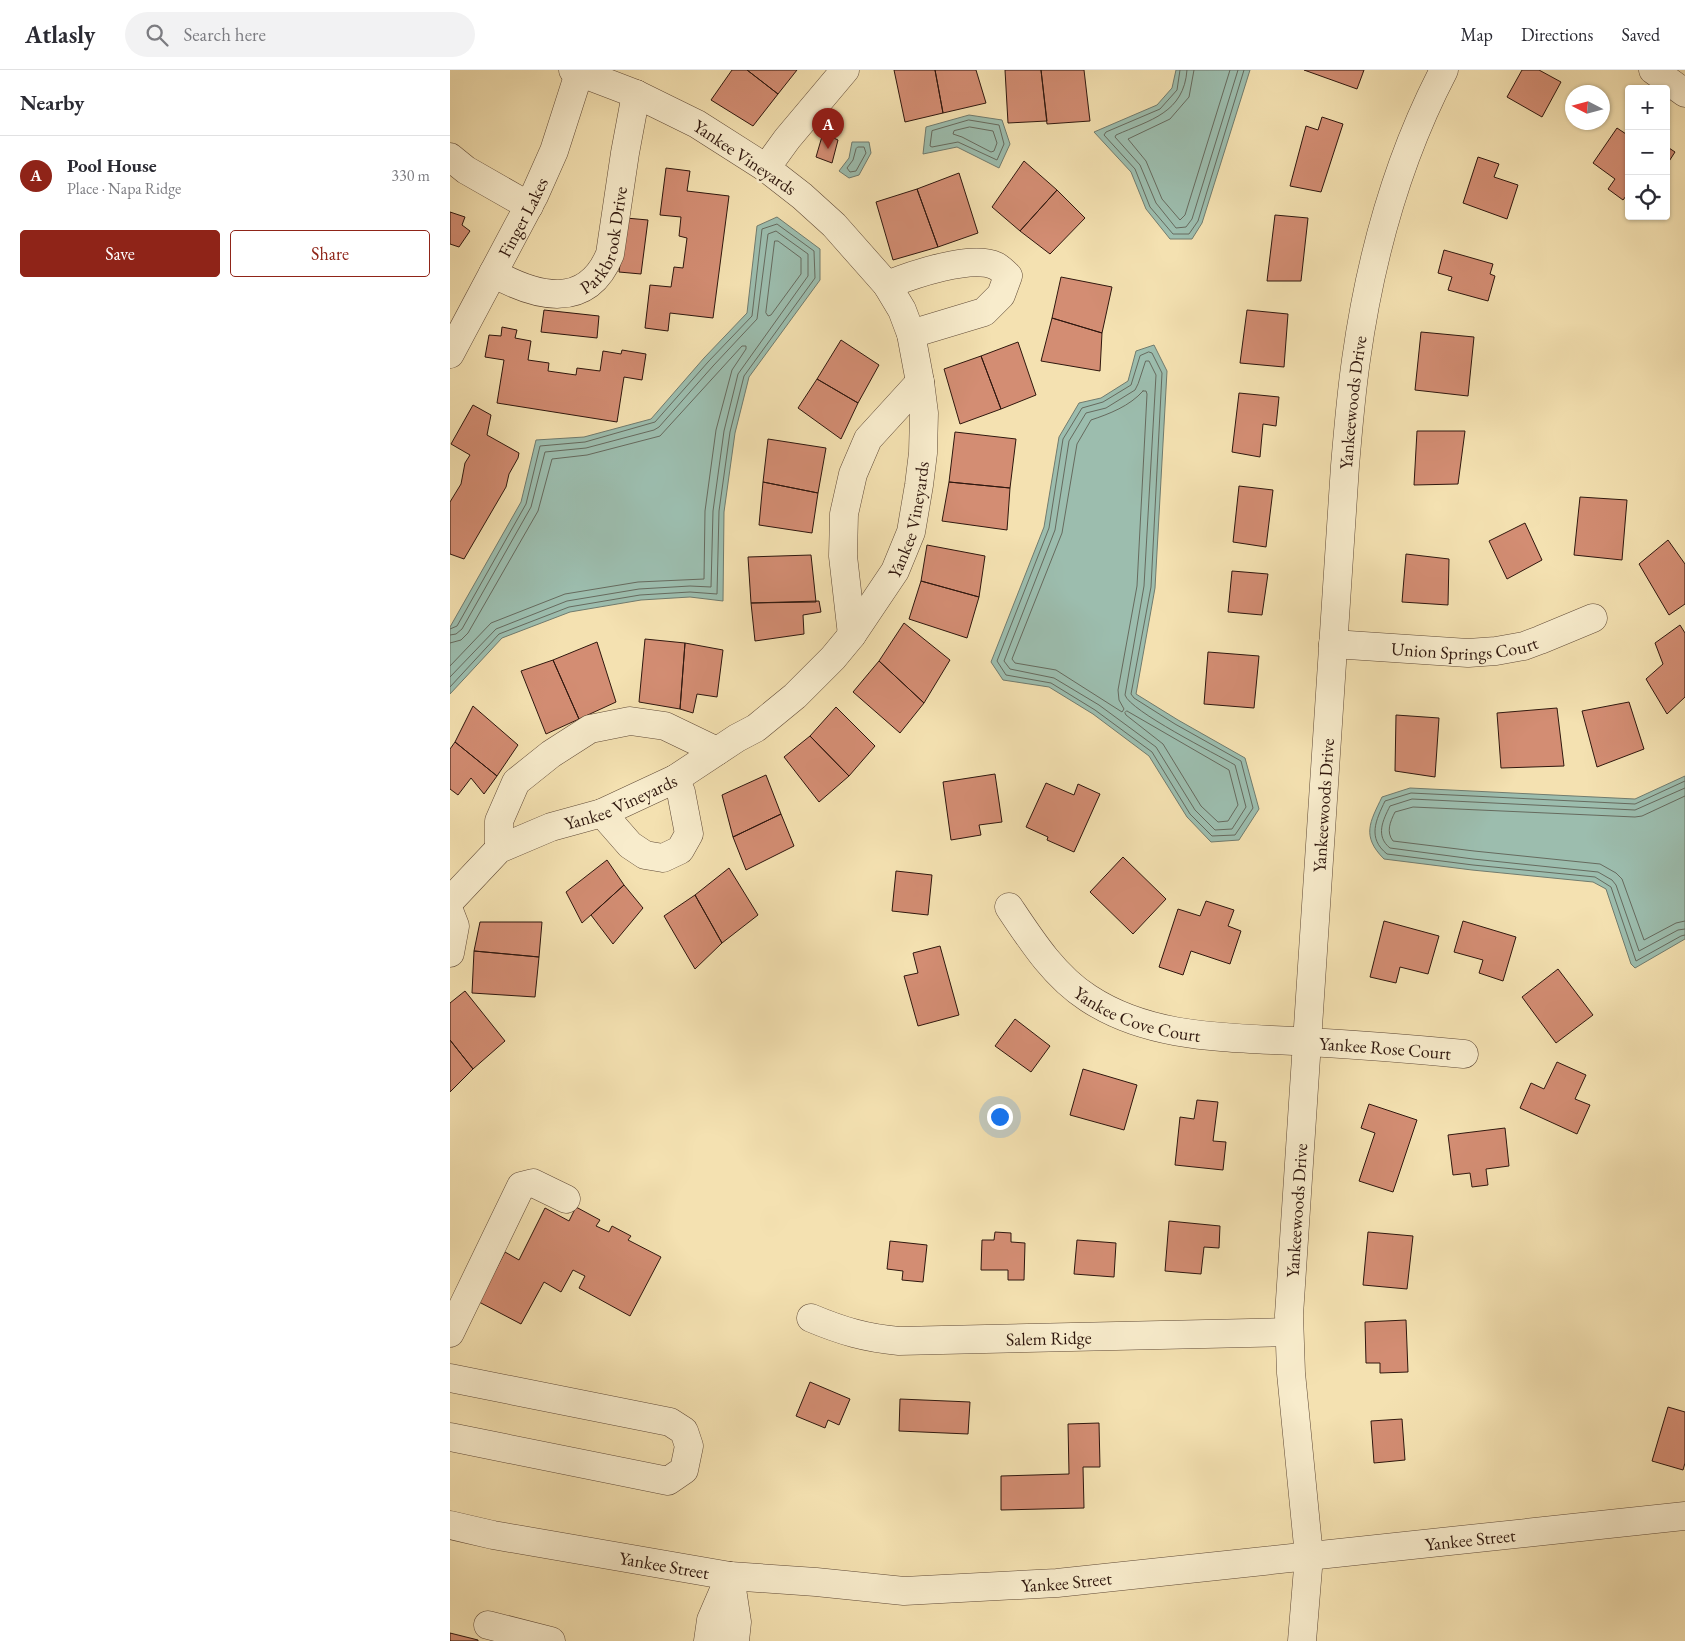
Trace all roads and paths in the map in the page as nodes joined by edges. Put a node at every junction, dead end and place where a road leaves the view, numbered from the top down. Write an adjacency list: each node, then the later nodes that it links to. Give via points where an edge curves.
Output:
1 (845, 70): 8 (street)
2 (1444, 70): 17 (street, Yankeewoods Drive, via 1406,155 1382,225 1367,293 1344,466)
3 (1654, 70): 5 (street)
4 (577, 71): 6 (street, Yankee Vineyards); 9 (street, Finger Lakes, via 554,151)
5 (1685, 93)
6 (636, 94): 8 (street, Yankee Vineyards, via 697,124); 10 (street, Parkbrook Drive, via 605,268 585,288 555,294 535,292)
7 (450, 157): 9 (street, via 466,170)
8 (766, 168): 11 (street, Yankee Vineyards, via 834,225)
9 (529, 206): 10 (street, Finger Lakes)
10 (493, 273): 13 (street, Finger Lakes)
11 (887, 285): 12 (street, Yankee Vineyards); 12 (street, via 913,275 975,261 997,266 1008,276 1001,295 984,312)
12 (912, 334): 14 (street, Yankee Vineyards)
13 (450, 354)
14 (920, 382): 16 (street, Yankee Vineyards, via 924,413 923,453 911,532 894,571); 16 (street, via 868,439 853,474 844,514 843,556)
15 (1593, 618): 17 (street, Union Springs Court, via 1540,640 1496,651 1468,653)
16 (852, 635): 18 (street, Yankee Vineyards, via 795,696 756,728)
17 (1333, 644): 26 (street, Yankeewoods Drive)
18 (717, 751): 19 (street, Yankee Vineyards); 21 (street, via 665,726 630,721 590,729 516,782 499,821)
19 (675, 779): 20 (street, Yankee Vineyards); 20 (street, via 681,792 689,834 680,850 663,858 645,855 630,845)
20 (602, 813): 21 (street, Yankee Vineyards, via 551,827)
21 (499, 849): 22 (street, Yankee Vineyards)
22 (450, 901)
23 (1009, 907): 26 (street, Yankee Cove Court, via 1058,973 1086,997 1111,1012 1164,1030)
24 (450, 912): 25 (street, via 455,926)
25 (450, 953)
26 (1307, 1042): 27 (street, Yankee Rose Court); 30 (street, Yankeewoods Drive)
27 (1464, 1054)
28 (566, 1199): 31 (street, via 533,1183 521,1186)
29 (811, 1318): 30 (street, Salem Ridge, via 842,1331 899,1341)
30 (1289, 1332): 36 (street, Yankeewoods Drive)
31 (450, 1333)
32 (450, 1378): 33 (street, via 670,1422 684,1432 689,1446 684,1470 668,1481)
33 (450, 1438)
34 (1685, 1516): 36 (street, Yankee Street)
35 (450, 1525): 37 (street, Yankee Street)
36 (1309, 1556): 37 (street, Yankee Street, via 1057,1583 904,1591); 42 (street, Yankeewoods Drive)
37 (730, 1576): 40 (street, via 710,1620); 41 (street, via 737,1622)
38 (488, 1625): 39 (street)
39 (551, 1641)
40 (708, 1641)
41 (734, 1641)
42 (1302, 1641)

